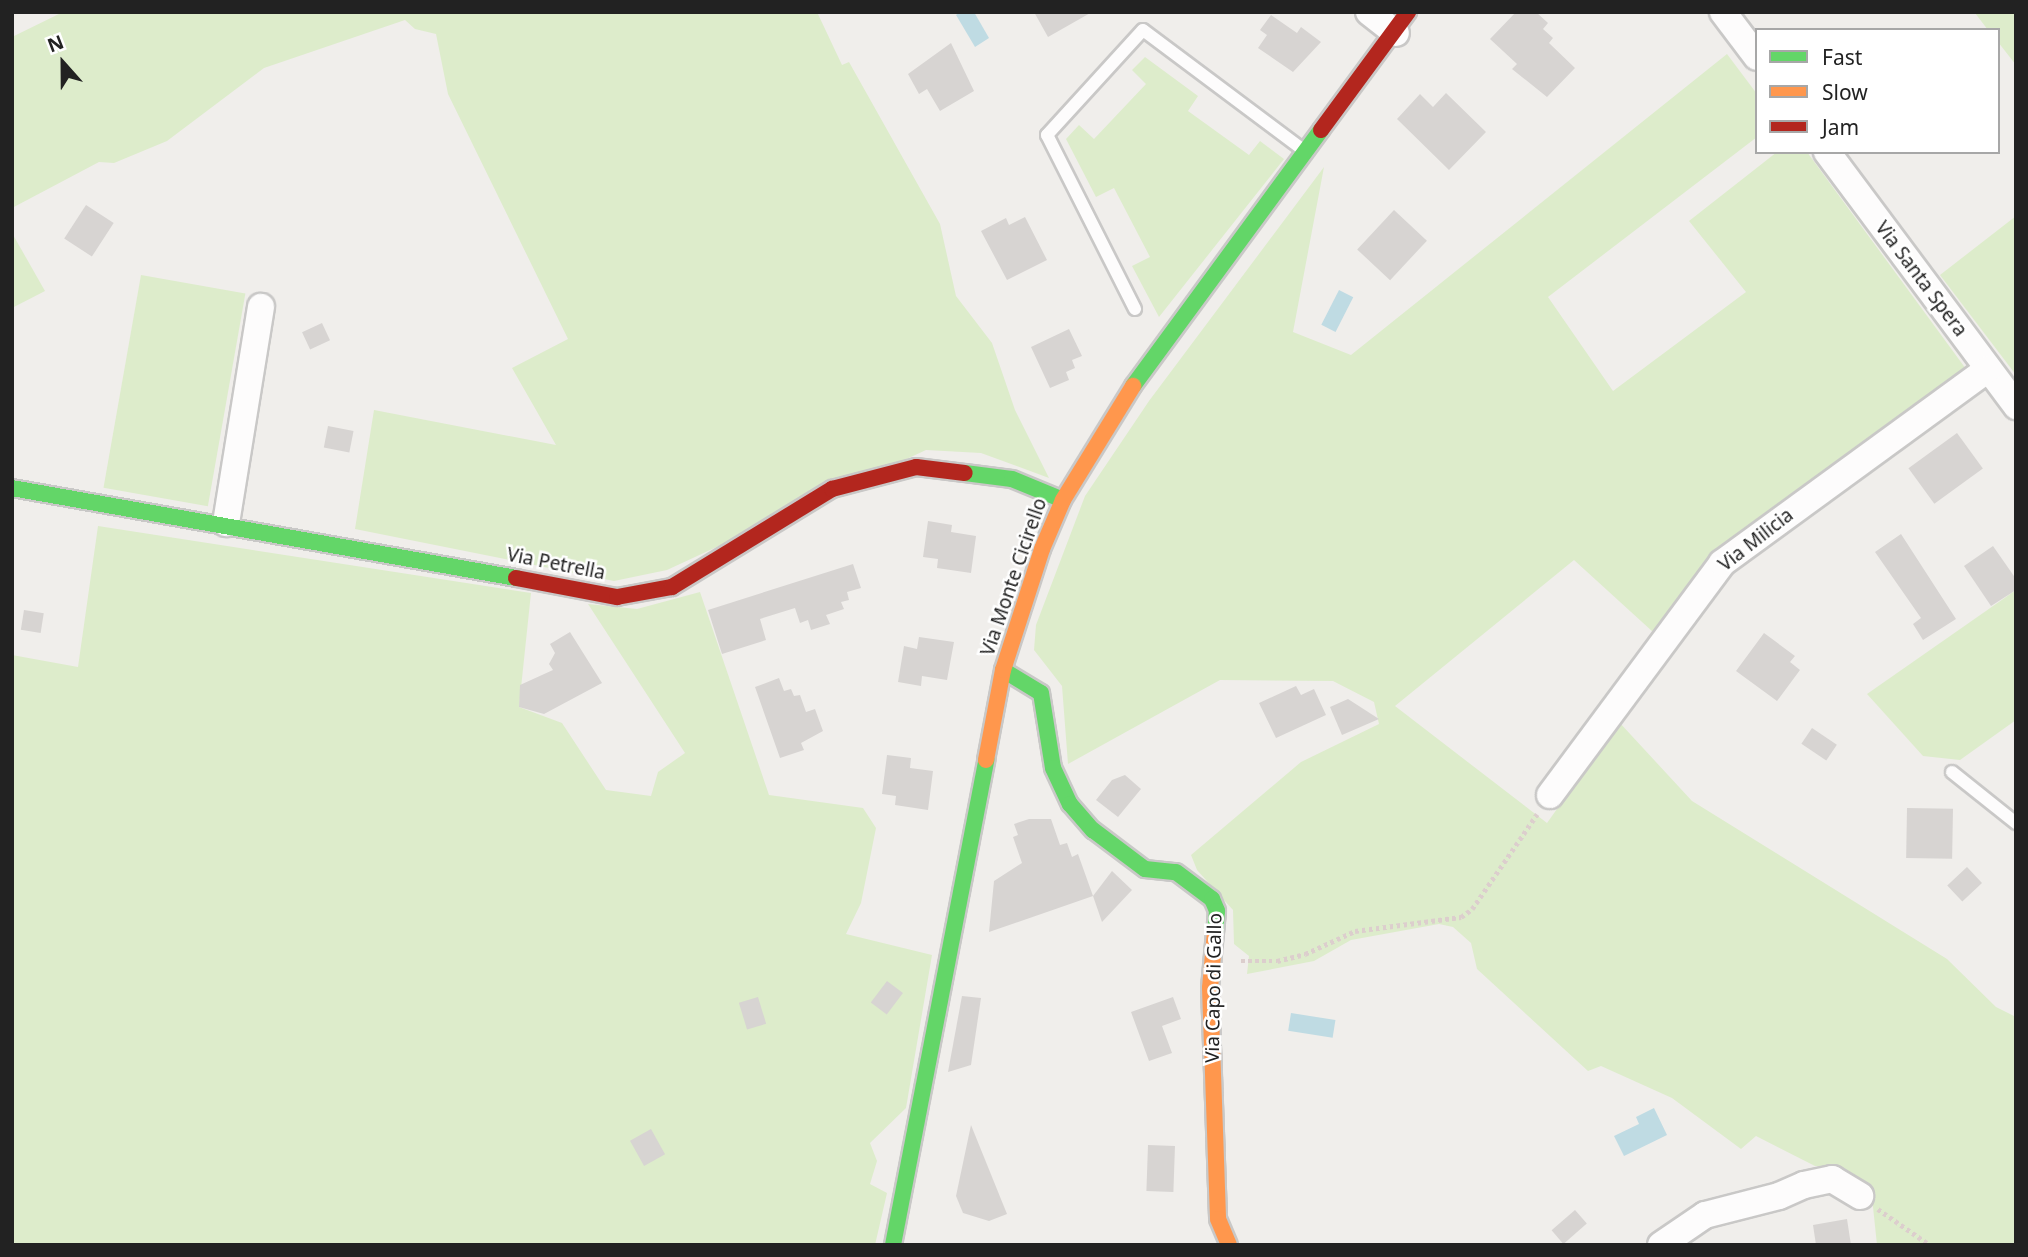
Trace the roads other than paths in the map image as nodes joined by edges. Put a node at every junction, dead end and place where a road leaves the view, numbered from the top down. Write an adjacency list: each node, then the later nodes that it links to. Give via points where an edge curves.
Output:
1 (1369, 12): 3 (street)
2 (1723, 12): 4 (street)
3 (1402, 23): 5 (street, Via Monte Cicirello)
4 (1755, 54)
5 (1308, 153): 8 (lane, via 1143,30 1047,135); 12 (street, Via Monte Cicirello, via 1114,412)
6 (1828, 154): 9 (street, Via Santa Spera)
7 (261, 307): 13 (street)
8 (1135, 309)
9 (1987, 369): 10 (street, Via Santa Spera); 16 (street, Via Milicia, via 1722,563)
10 (2016, 406)
11 (12, 488): 13 (street, Via Petrella)
12 (1063, 500): 13 (street, Via Petrella, via 1012,479 916,467 832,489 672,587 617,597); 14 (street, Via Monte Cicirello)
13 (226, 523)
14 (1003, 670): 19 (street, Via Monte Cicirello); 20 (street, Via Capo di Gallo, via 1041,693 1053,768 1070,804 1093,830 1145,869 1176,872 1205,889 1217,911 1212,958 1218,1219)
15 (1952, 772): 17 (lane)
16 (1550, 795)
17 (2016, 823)
18 (1860, 1196): 21 (street, via 1832,1179 1804,1185 1705,1215)
19 (893, 1245)
20 (1229, 1245)
21 (1661, 1245)

